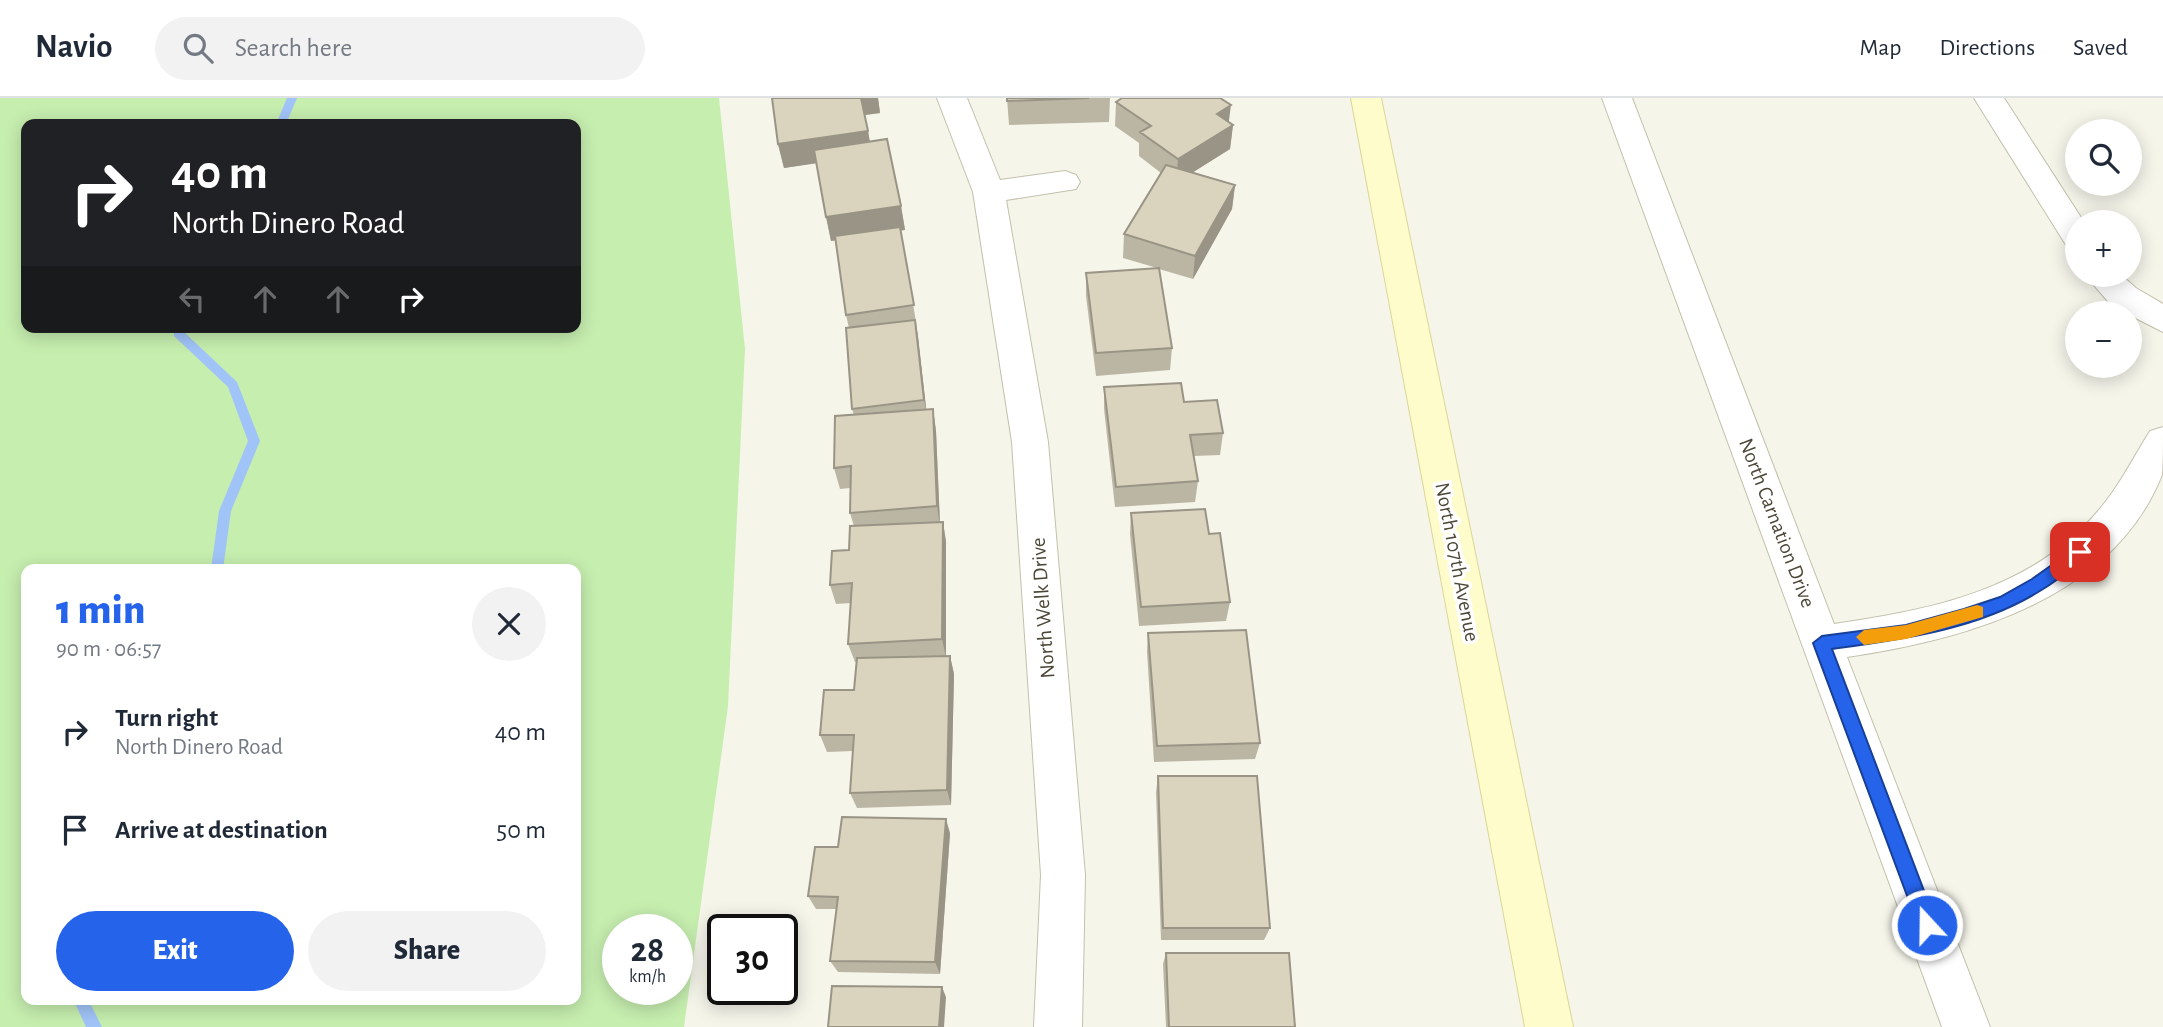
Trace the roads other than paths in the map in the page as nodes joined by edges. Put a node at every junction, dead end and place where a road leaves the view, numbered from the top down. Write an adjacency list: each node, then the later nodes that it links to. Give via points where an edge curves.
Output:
1 (952, 98): 6 (street, North Welk Drive)
2 (1366, 98): 13 (main road, North 107th Avenue)
3 (1617, 98): 11 (street, North Carnation Drive)
4 (1989, 98): 7 (street)
5 (1065, 182): 6 (street)
6 (989, 192): 12 (street, North Welk Drive, via 1030,442 1063,875)
7 (2065, 218)
8 (2113, 287): 9 (street)
9 (2163, 320)
10 (2163, 441): 11 (street, via 2105,530 2038,584 1964,617 1906,632)
11 (1822, 643): 14 (street, North Carnation Drive)
12 (1058, 1027)
13 (1549, 1027)
14 (1966, 1027)

